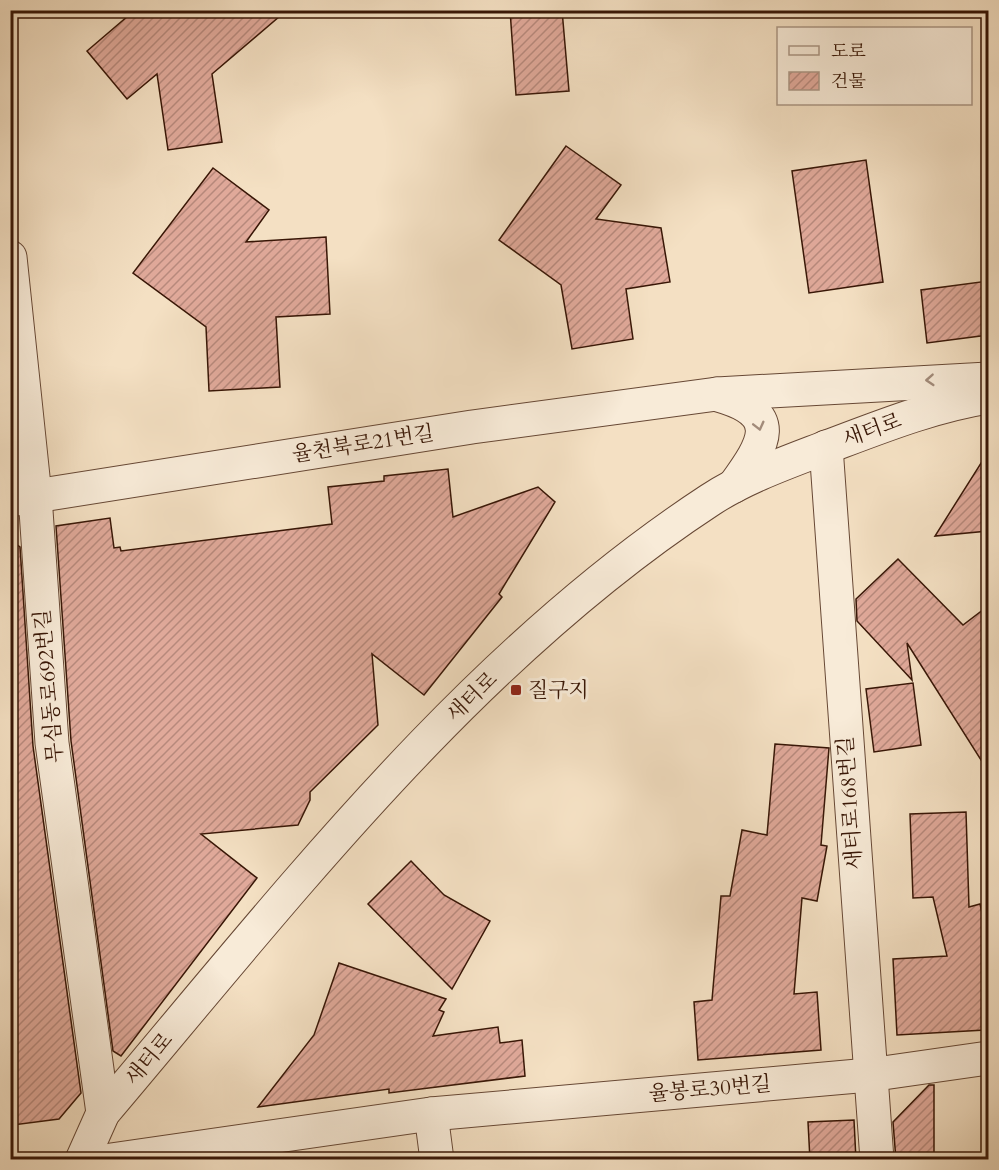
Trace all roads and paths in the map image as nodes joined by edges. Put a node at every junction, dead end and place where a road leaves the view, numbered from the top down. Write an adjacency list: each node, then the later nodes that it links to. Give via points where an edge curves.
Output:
1 (10, 257): 7 (street, 무심동로692번길)
2 (988, 379): 3 (street, 율천북로21번길, one-way to 3)
3 (717, 394): 6 (street, one-way to 6, via 744,402 755,411 762,428 762,443); 7 (street, 율천북로21번길, via 472,427)
4 (988, 397): 5 (street, 새터로, via 952,403)
5 (826, 447): 6 (street, 새터로); 9 (street, 새터로168번길)
6 (733, 488): 10 (street, 새터로, via 711,499 584,594 413,754 309,868)
7 (23, 498): 10 (street, 무심동로692번길)
8 (988, 1058): 9 (street, 율봉로30번길)
9 (869, 1074): 11 (street, 율봉로30번길); 16 (street, 새터로168번길)
10 (103, 1113): 13 (street, 새터로)
11 (431, 1114): 12 (street, 율봉로30번길); 15 (street)
12 (227, 1151): 14 (street, 율봉로30번길)
13 (82, 1160)
14 (111, 1160)
15 (437, 1160)
16 (877, 1160)

